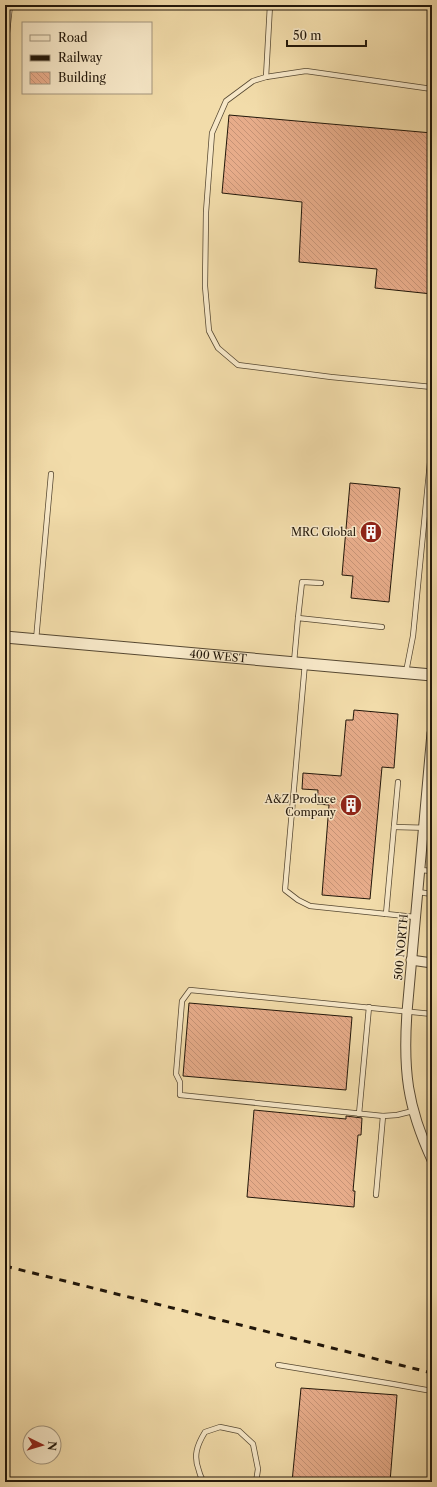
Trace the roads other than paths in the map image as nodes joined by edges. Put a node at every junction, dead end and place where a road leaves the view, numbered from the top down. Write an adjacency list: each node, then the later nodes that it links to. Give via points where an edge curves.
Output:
1 (10, 5): 3 (lane)
2 (270, 5): 4 (lane)
3 (5, 52)
4 (266, 77): 5 (lane, via 306,71); 6 (lane, via 253,81 226,101 212,133 206,212 205,286 209,331 218,348 238,365)
5 (432, 88)
6 (432, 387)
7 (432, 442): 15 (lane, via 413,636)
8 (50, 474): 13 (lane)
9 (321, 584): 10 (lane, via 302,582)
10 (298, 618): 11 (lane); 14 (lane)
11 (382, 626)
12 (5, 637): 13 (street, 400 WEST)
13 (36, 640): 14 (street, 400 WEST)
14 (299, 663): 15 (street, 400 WEST); 26 (lane, via 285,890 310,906)
15 (406, 672): 16 (street, 400 WEST)
16 (432, 675)
17 (432, 733): 19 (street, 500 NORTH)
18 (398, 782): 20 (lane)
19 (429, 789): 21 (street, 500 NORTH)
20 (394, 827): 21 (lane); 26 (lane)
21 (428, 827): 22 (street, 500 NORTH)
22 (420, 870): 23 (lane); 24 (street, 500 NORTH)
23 (432, 872)
24 (418, 892): 25 (lane); 27 (street, 500 NORTH)
25 (432, 894)
26 (386, 914): 27 (lane)
27 (415, 917): 28 (street, 500 NORTH)
28 (411, 960): 29 (street); 31 (street, 500 NORTH)
29 (432, 963)
30 (369, 1007): 31 (lane); 34 (lane); 34 (lane, via 190,990 182,1001 176,1074 180,1082 180,1095)
31 (407, 1012): 32 (lane); 33 (street, 500 NORTH, via 405,1056 408,1092)
32 (432, 1014)
33 (413, 1111): 35 (lane); 36 (street, 500 NORTH)
34 (359, 1114): 35 (lane)
35 (383, 1116): 37 (lane)
36 (432, 1160)
37 (376, 1195)
38 (278, 1365): 39 (lane)
39 (432, 1391)
40 (205, 1482): 41 (lane, via 195,1462 198,1443 205,1432 220,1427 239,1431 253,1444 258,1469)
41 (256, 1482)

